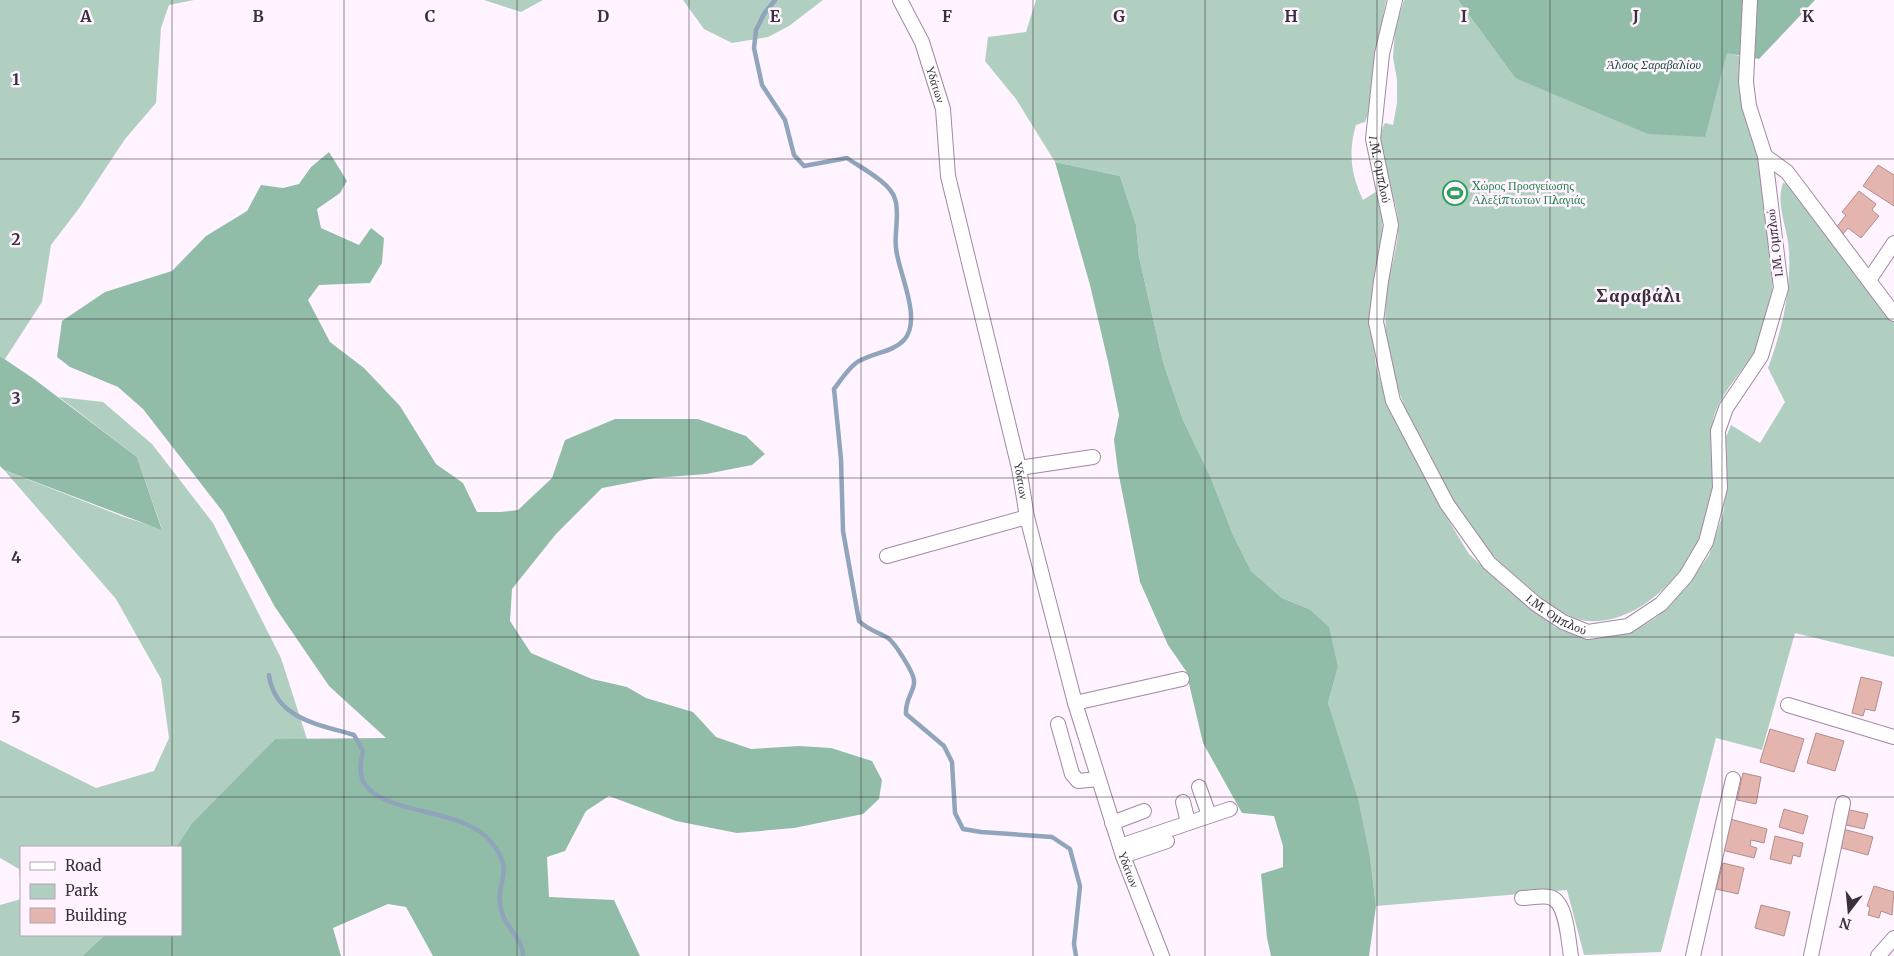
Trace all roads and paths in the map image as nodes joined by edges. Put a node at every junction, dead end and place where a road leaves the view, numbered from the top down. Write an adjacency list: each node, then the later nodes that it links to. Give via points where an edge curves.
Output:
1 (900, 0): 9 (street, Υδάτων, via 922,42 943,109 948,176)
2 (1395, 0): 4 (street, Ι.Μ. Ομπλού, via 1382,54 1373,139 1391,226 1376,322 1393,401 1446,504 1489,563 1536,604 1563,622 1588,632 1628,626 1661,604 1686,576 1706,542 1720,488 1718,431 1726,408 1761,356 1781,288)
3 (1750, 0): 4 (street, Ι.Μ. Ομπλού, via 1746,82 1749,106)
4 (1765, 156): 6 (street, via 1788,172)
5 (1894, 243): 6 (street)
6 (1869, 280): 7 (street)
7 (1894, 314)
8 (1093, 457): 9 (street)
9 (1019, 468): 10 (street, Υδάτων)
10 (1026, 516): 11 (street); 13 (street, Υδάτων)
11 (887, 556)
12 (1182, 679): 13 (street)
13 (1075, 703): 17 (street, Υδάτων)
14 (1788, 705): 16 (street)
15 (1058, 724): 17 (street, via 1072,774 1078,781)
16 (1894, 737)
17 (1098, 779): 25 (street, Υδάτων)
18 (1733, 779): 33 (street)
19 (1199, 788): 24 (street)
20 (1183, 802): 26 (street)
21 (1843, 803): 34 (street)
22 (1230, 809): 24 (street)
23 (1144, 811): 25 (street)
24 (1209, 815): 26 (street)
25 (1112, 822): 28 (street, Υδάτων)
26 (1188, 822): 28 (street)
27 (1167, 841): 28 (street)
28 (1121, 851): 31 (street, Υδάτων)
29 (1522, 898): 32 (street, via 1549,897 1557,900 1562,908)
30 (1894, 938): 35 (street)
31 (1162, 956)
32 (1571, 956)
33 (1693, 956)
34 (1811, 956)
35 (1878, 956)

